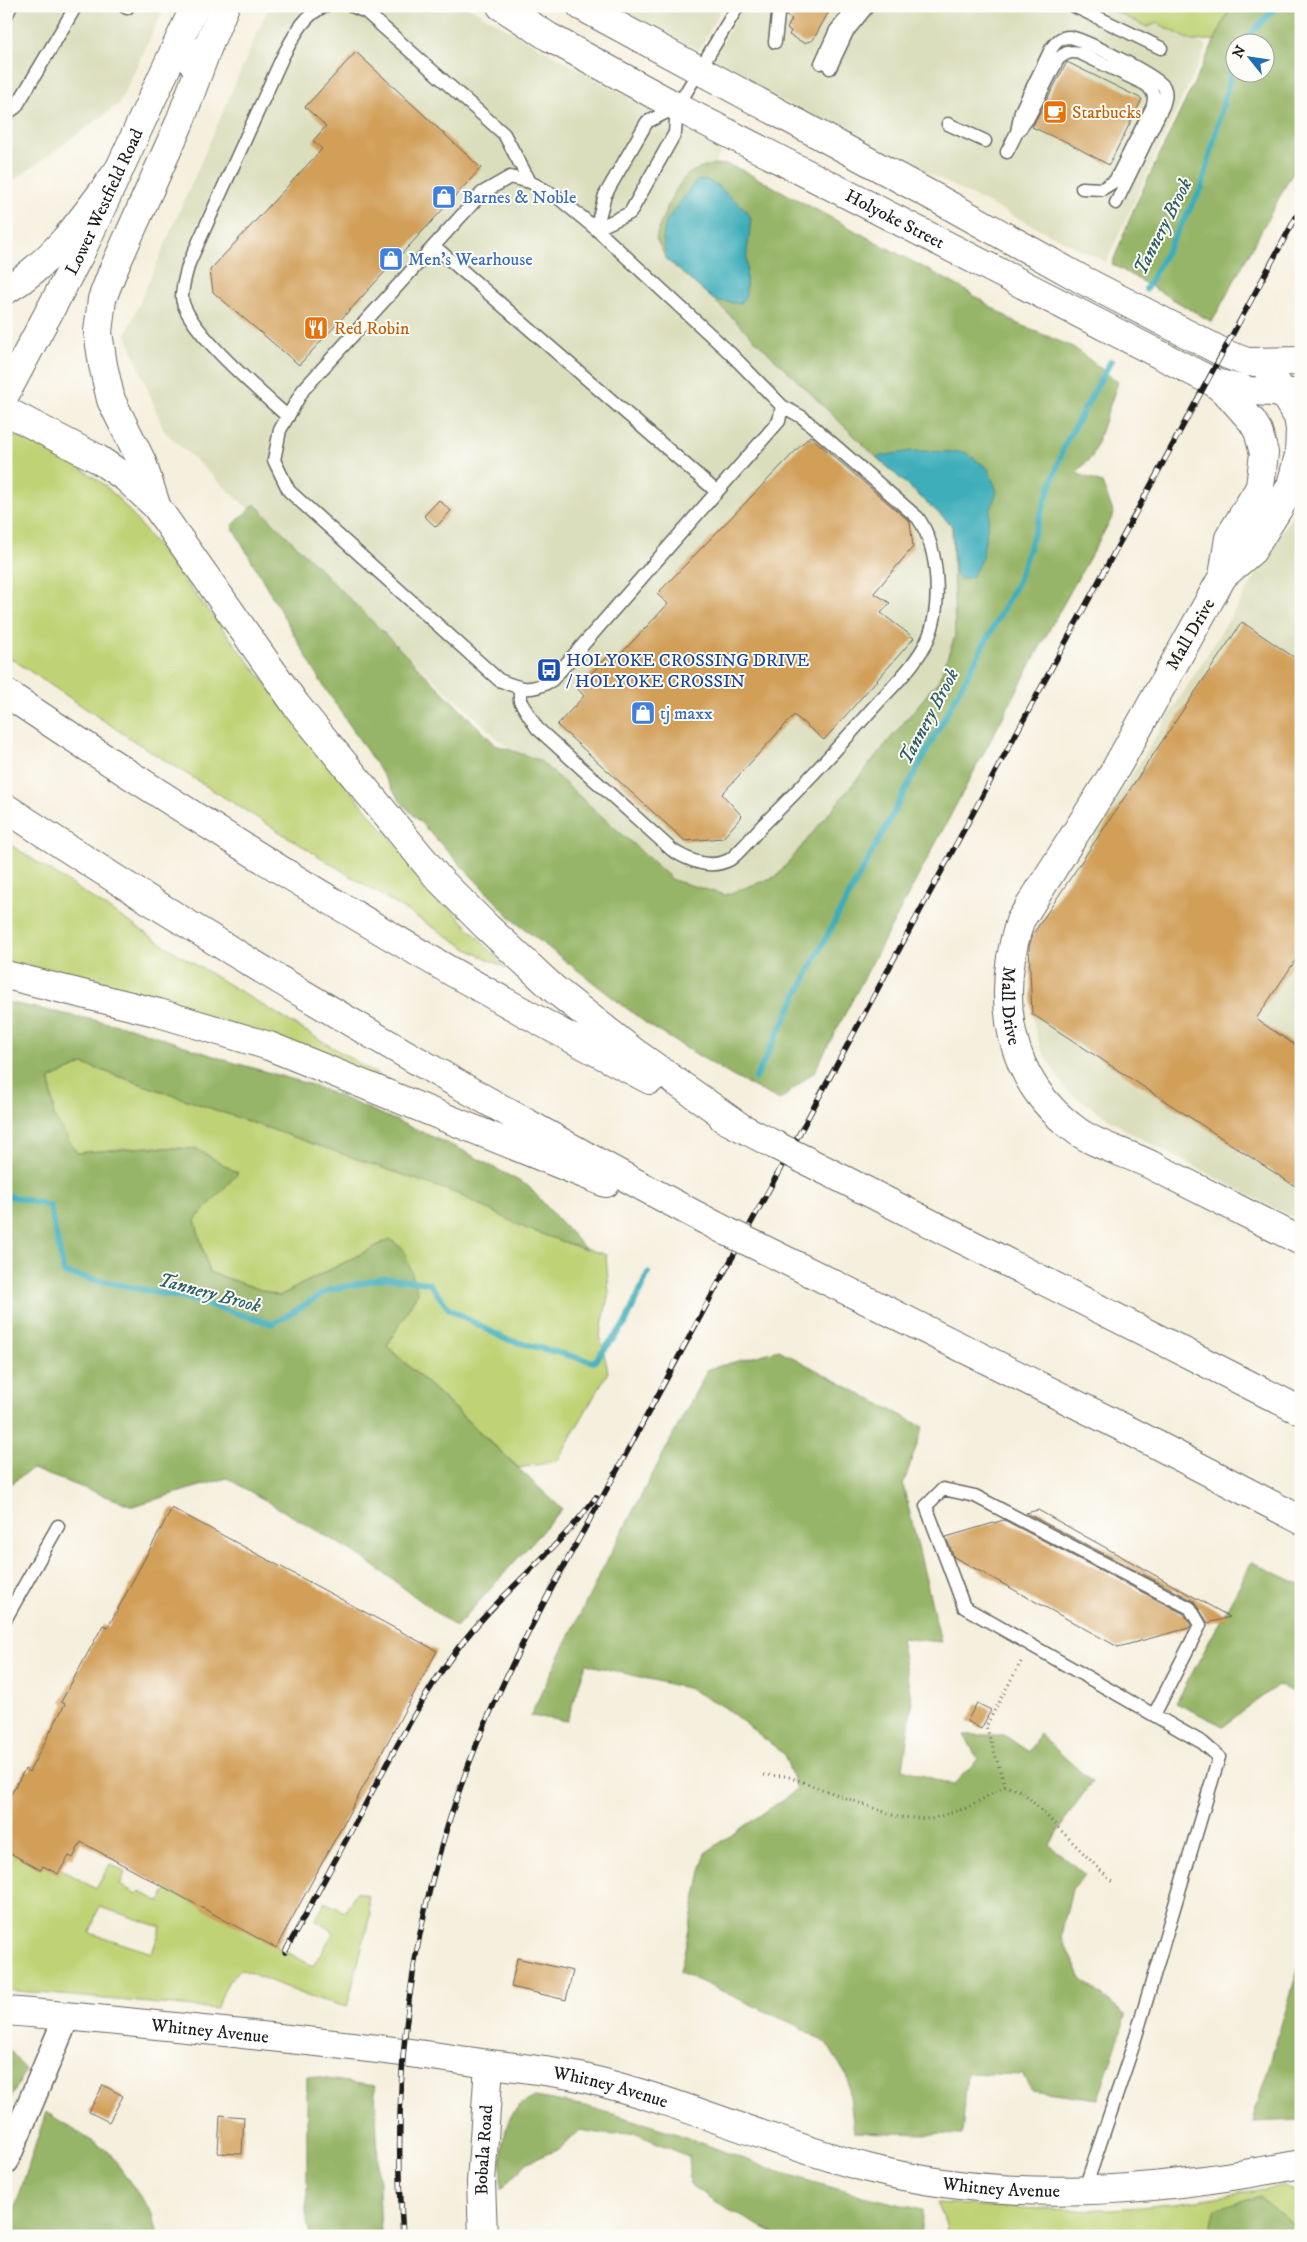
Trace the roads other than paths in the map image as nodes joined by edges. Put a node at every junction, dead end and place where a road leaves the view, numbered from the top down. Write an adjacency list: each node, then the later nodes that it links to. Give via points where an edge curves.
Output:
1 (11, 6): 17 (lane)
2 (76, 6): 24 (lane)
3 (124, 6): 4 (lane)
4 (128, 6)
5 (195, 6): 23 (main road, Lower Westfield Road)
6 (225, 6): 20 (main road)
7 (325, 6): 45 (lane, via 316,10 297,31 283,56 189,263 182,298 188,315 200,332)
8 (352, 6): 31 (lane, via 366,12 504,134)
9 (501, 6): 25 (main road, Holyoke Street, via 549,37)
10 (738, 6): 22 (lane)
11 (779, 6): 18 (lane)
12 (788, 6): 18 (lane)
13 (856, 6): 14 (lane, via 836,30 825,66)
14 (868, 6)
15 (1074, 6): 21 (lane)
16 (584, 7): 22 (main road, Holyoke Street)
17 (6, 16)
18 (777, 22): 19 (lane)
19 (775, 42)
20 (208, 46): 23 (main road); 49 (main road, via 179,124 102,299 98,332 111,400 142,462)
21 (1161, 48)
22 (700, 69): 25 (lane); 38 (main road, Holyoke Street, via 1160,321 1228,355 1247,362)
23 (151, 100): 30 (main road, Lower Westfield Road)
24 (9, 107)
25 (677, 107): 34 (lane, via 647,122 605,194); 34 (lane, via 676,133 630,214); 40 (main road, Holyoke Street)
26 (948, 124): 28 (lane)
27 (1016, 132): 29 (lane); 32 (lane, via 1028,118 1058,59 1072,51 1149,87 1154,94 1152,108 1115,181 1102,188); 33 (lane, via 1021,111 1046,58 1056,41 1063,38 1078,39 1156,78 1164,88 1165,99)
28 (985, 141)
29 (1007, 152)
30 (120, 168): 36 (main road, via 60,245 32,272); 41 (main road, Lower Westfield Road, via 80,254)
31 (530, 182): 34 (lane, via 556,196); 35 (lane, via 510,177 482,192)
32 (1082, 188)
33 (1116, 203)
34 (596, 229): 43 (lane, via 730,353)
35 (434, 246): 45 (lane, via 303,390); 48 (lane)
36 (6, 290)
37 (1301, 361): 38 (main road, Holyoke Street)
38 (1262, 362): 42 (main road, Mall Drive)
39 (1301, 365): 42 (main road)
40 (1215, 383): 42 (main road, Holyoke Street, via 1233,389); 47 (main road, Mall Drive, via 1230,394 1258,431 1264,453)
41 (6, 393)
42 (1291, 393): 46 (main road, Mall Drive, via 1300,429); 47 (main road, via 1276,425 1275,459)
43 (782, 406): 48 (lane, via 779,422); 51 (lane, via 802,416 918,518 927,530 935,571 936,602 925,645 905,673 804,784 729,860 711,864 693,862 672,850 537,728 520,702)
44 (6, 411): 49 (main road, via 98,459 126,478)
45 (288, 417): 51 (lane, via 280,430 274,460 289,491 499,680)
46 (1296, 477): 50 (main road, Mall Drive, via 1252,551)
47 (1260, 487): 50 (main road, Mall Drive, via 1229,538)
48 (717, 492): 51 (lane, via 552,680 538,688)
49 (156, 506): 55 (main road, via 296,705 416,853 451,891 509,948 580,1010)
50 (1223, 576): 57 (main road, Mall Drive, via 1111,777 1020,921 1009,965 1009,1024 1023,1068 1060,1117 1077,1131 1130,1154)
51 (520, 688)
52 (6, 693): 55 (main road, via 205,823 330,899 566,1037)
53 (6, 808): 56 (main road, via 142,896 341,1017 559,1142)
54 (6, 975): 56 (main road, via 159,1013 269,1046 531,1154)
55 (739, 1126): 58 (main road, bridge)
56 (722, 1228): 59 (main road, bridge)
57 (1301, 1241)
58 (1301, 1411)
59 (1301, 1520)
60 (58, 1526): 61 (lane)
61 (6, 1618)
62 (1154, 1715): 62 (lane, via 964,1607 926,1506 943,1489 975,1496 1190,1608 1200,1625); 68 (lane, via 1203,1743 1219,1757 1132,2049)
63 (6, 2011): 64 (main road, Whitney Avenue)
64 (67, 2016): 65 (main road, Whitney Avenue, via 403,2051); 66 (street)
65 (490, 2065): 68 (main road, Whitney Avenue, via 583,2078 817,2153 923,2182 996,2190); 69 (main road, Bobala Road, via 480,2182)
66 (6, 2161)
67 (1301, 2164): 68 (main road, Whitney Avenue, via 1243,2175 1109,2191)
68 (1084, 2191)
69 (483, 2236)

